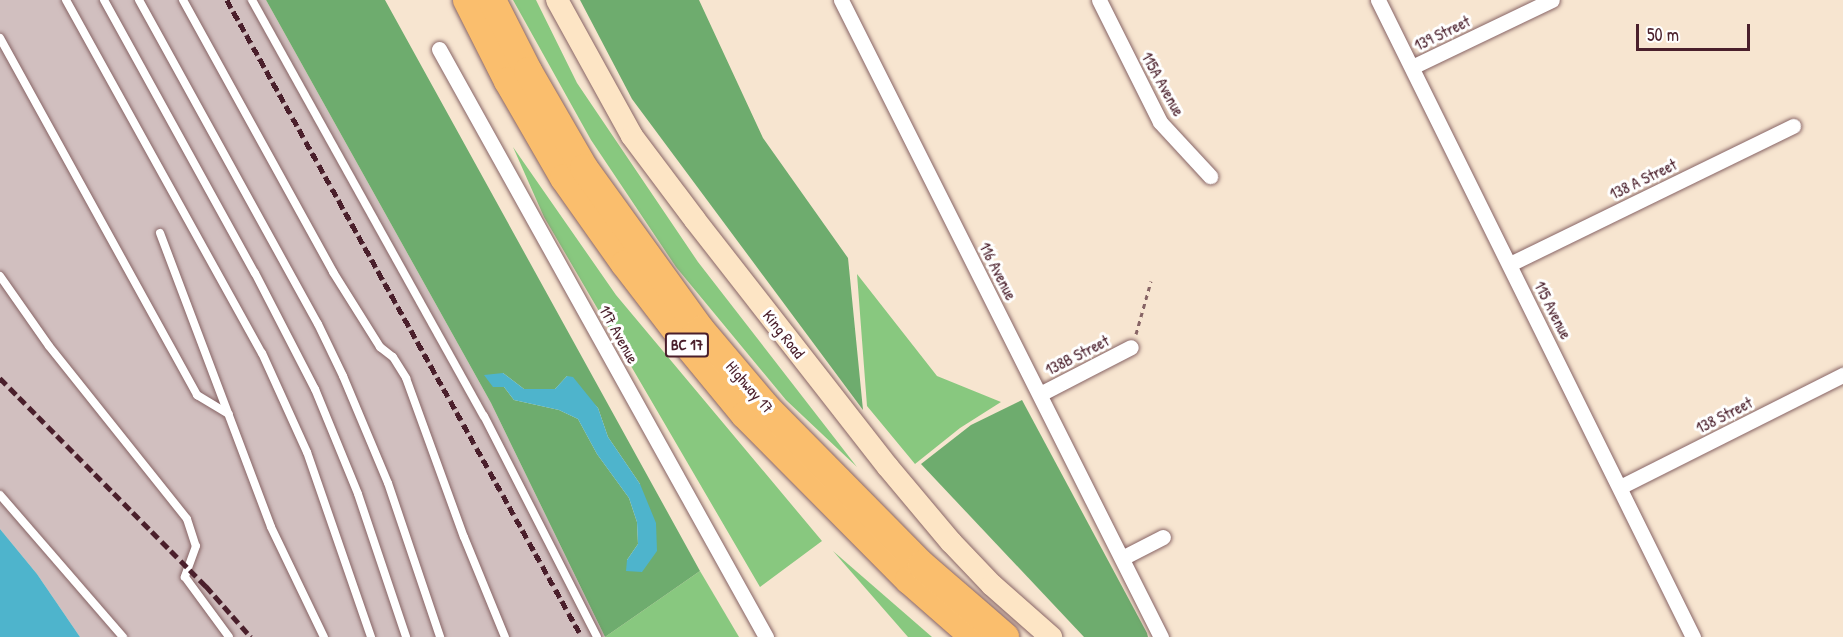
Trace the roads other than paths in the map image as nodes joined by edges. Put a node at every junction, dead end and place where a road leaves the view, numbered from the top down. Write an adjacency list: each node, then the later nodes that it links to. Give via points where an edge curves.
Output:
1 (66, 0): 32 (lane, via 262,353 307,452)
2 (104, 0): 33 (lane, via 315,389 358,494)
3 (139, 0): 34 (lane, via 338,366 388,483)
4 (183, 0): 35 (lane, via 333,272 380,347 393,357 406,378)
5 (252, 0): 36 (lane, via 484,416)
6 (467, 0): 38 (highway, Highway 17 / BC 17, via 564,178 685,342 745,415 909,580)
7 (492, 0): 39 (highway, Highway 17 / BC 17, via 584,168 701,330 774,416 922,565)
8 (557, 0): 40 (street, King Road, via 632,136 695,220 951,542)
9 (841, 0): 23 (street, 116 Avenue)
10 (1099, 0): 17 (street, 115A Avenue, via 1160,122)
11 (1378, 0): 15 (street, 115 Avenue)
12 (1552, 0): 15 (street, 139 Street)
13 (0, 38): 24 (lane, via 197,395)
14 (439, 49): 37 (street, 117 Avenue)
15 (1412, 68): 19 (street, 115 Avenue)
16 (1793, 126): 19 (street, 138 A Street)
17 (1210, 176)
18 (160, 233): 24 (lane)
19 (1510, 264): 25 (street, 115 Avenue)
20 (0, 276): 30 (lane, via 48,346 187,519 196,546 185,577)
21 (1131, 347): 23 (street, 138B Street)
22 (1841, 380): 25 (street, 138 Street)
23 (1040, 394): 28 (street, 116 Avenue)
24 (229, 414): 31 (lane, via 271,527)
25 (1620, 486): 42 (street, 115 Avenue)
26 (0, 495): 29 (lane)
27 (1163, 537): 28 (street)
28 (1122, 558): 41 (street, 116 Avenue)
29 (123, 637)
30 (230, 637)
31 (324, 637)
32 (371, 637)
33 (406, 637)
34 (440, 637)
35 (505, 637)
36 (597, 637)
37 (766, 637)
38 (974, 637)
39 (1005, 637)
40 (1051, 637)
41 (1161, 637)
42 (1693, 637)

